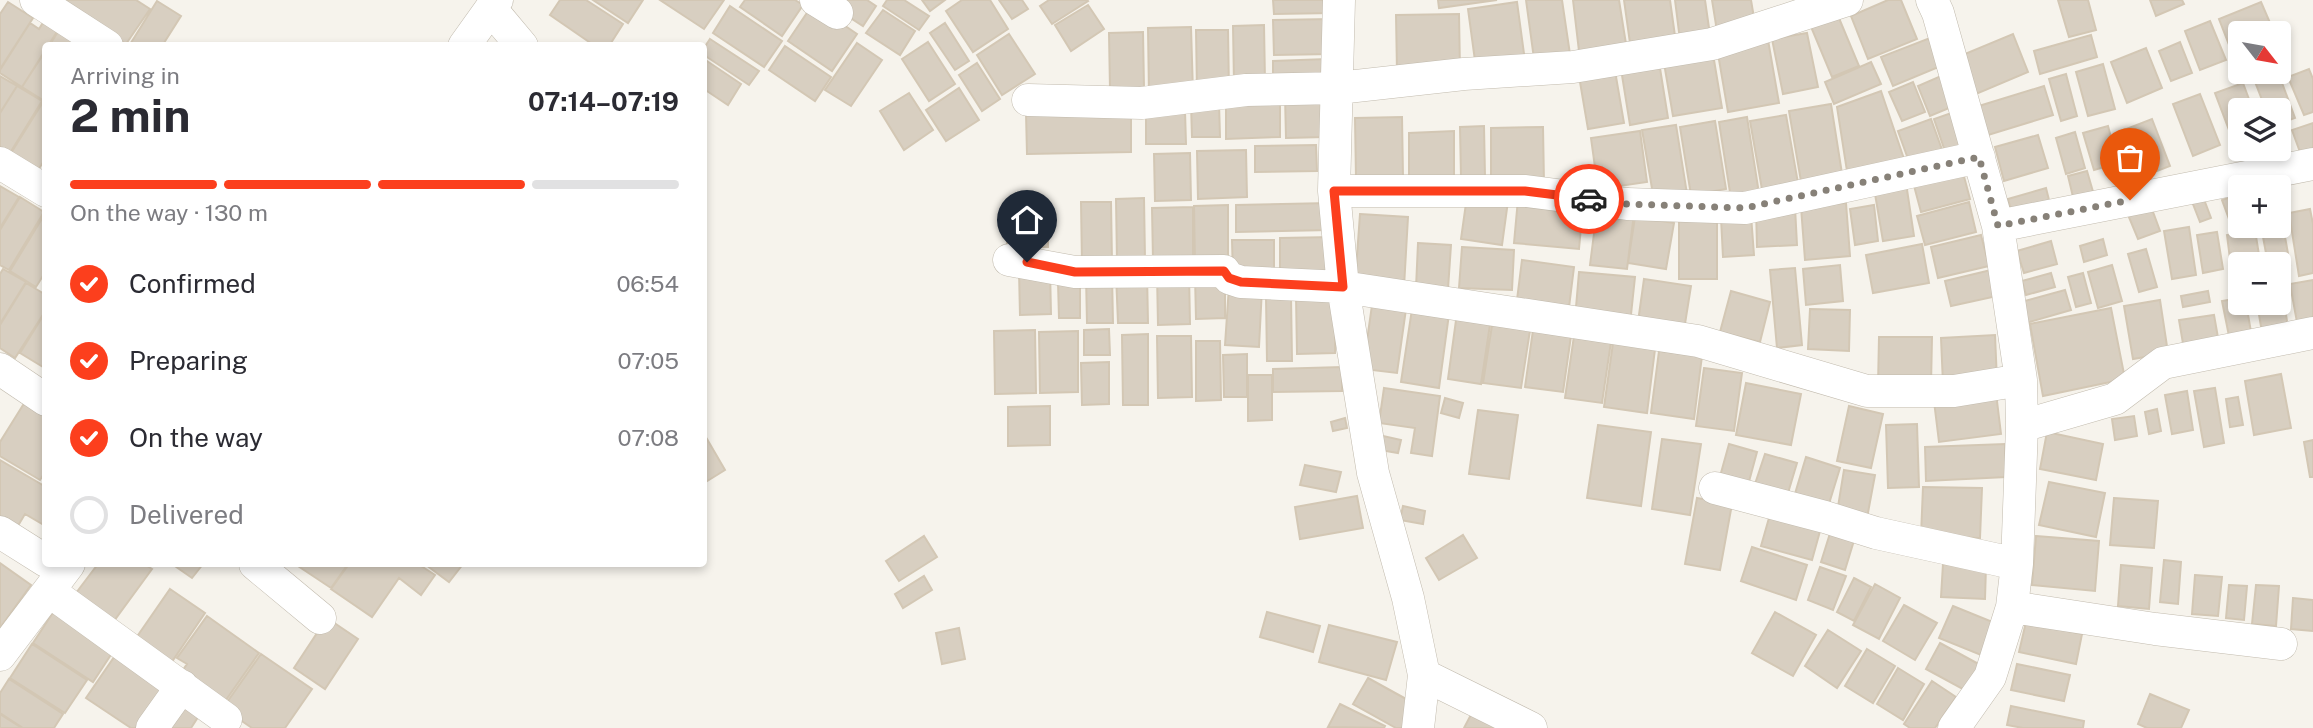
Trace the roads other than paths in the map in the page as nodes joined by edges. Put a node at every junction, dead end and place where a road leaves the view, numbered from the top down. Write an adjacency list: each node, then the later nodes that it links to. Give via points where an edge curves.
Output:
1 (36, 0): 6 (street)
2 (1339, 0): 9 (street)
3 (1847, 0): 9 (street, via 1712,44 1573,67)
4 (1933, 0): 11 (street)
5 (494, 4): 7 (street); 8 (street)
6 (101, 42)
7 (467, 42)
8 (520, 42)
9 (1338, 88): 10 (street, via 1246,90 1142,103); 15 (street)
10 (1028, 100)
11 (1979, 157): 15 (street, via 1745,208 1627,204 1525,191); 16 (street)
12 (0, 163): 14 (street)
13 (2313, 163): 16 (street)
14 (42, 189)
15 (1334, 191): 18 (street)
16 (1998, 226): 21 (street)
17 (1009, 260): 18 (street, via 1075,272 1224,271 1241,282)
18 (1343, 287): 21 (street, via 1698,341 1867,391 1954,391); 34 (street, via 1373,473)
19 (2313, 333): 23 (street, via 2163,363 2115,399)
20 (0, 369): 22 (street)
21 (2021, 380): 23 (street)
22 (42, 397)
23 (2022, 426): 27 (street)
24 (1715, 488): 27 (street, via 1876,533)
25 (0, 532): 26 (street)
26 (42, 561)
27 (2017, 564): 30 (street)
28 (259, 567): 31 (street)
29 (55, 570): 33 (street); 35 (street)
30 (2012, 607): 32 (street); 40 (street, via 1990,677)
31 (320, 618)
32 (2281, 644)
33 (0, 655)
34 (1424, 675): 38 (street); 39 (street)
35 (182, 686): 36 (street); 37 (street)
36 (226, 719)
37 (152, 728)
38 (1418, 728)
39 (1531, 728)
40 (1954, 728)

